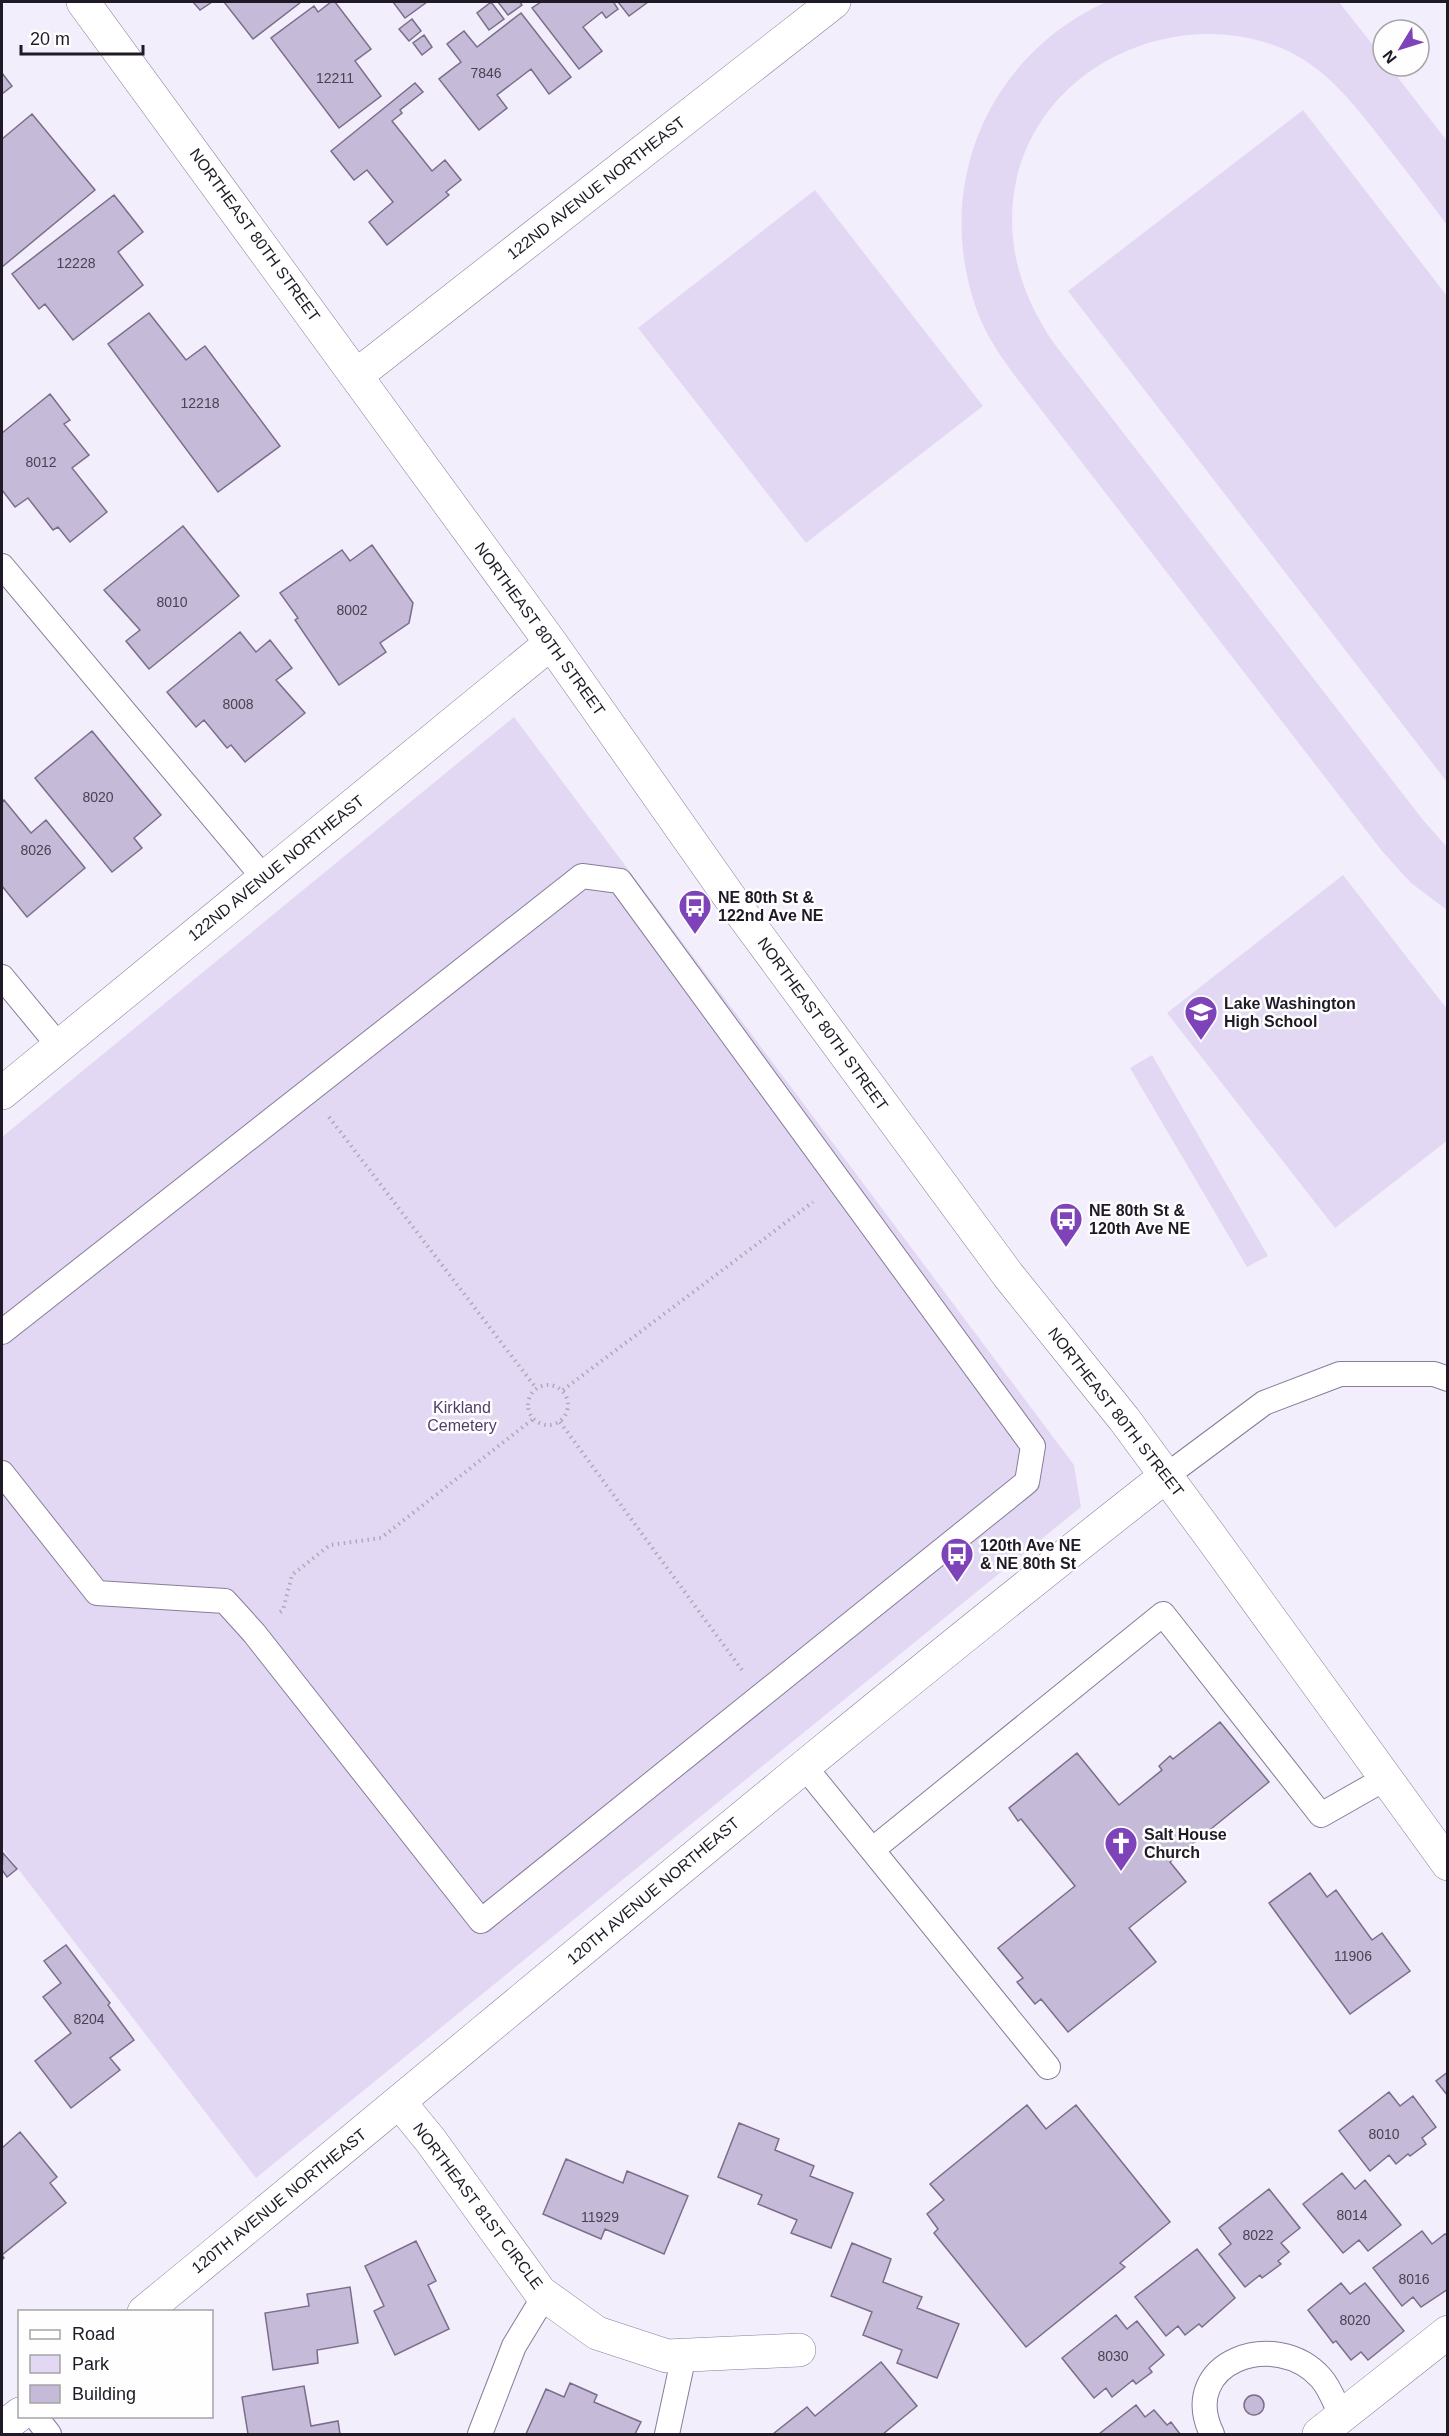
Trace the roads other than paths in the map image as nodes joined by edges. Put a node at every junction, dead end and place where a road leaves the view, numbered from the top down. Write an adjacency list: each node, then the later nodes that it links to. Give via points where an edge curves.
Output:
1 (83, 2): 3 (street, NORTHEAST 80TH STREET)
2 (834, 2): 3 (street, 122ND AVENUE NORTHEAST)
3 (357, 375): 5 (street, NORTHEAST 80TH STREET)
4 (2, 566): 6 (lane)
5 (551, 643): 6 (street, 122ND AVENUE NORTHEAST); 13 (street, NORTHEAST 80TH STREET, via 731,899 1008,1275)
6 (264, 878): 8 (street, 122ND AVENUE NORTHEAST)
7 (2, 977): 8 (lane)
8 (59, 1046): 9 (street, 122ND AVENUE NORTHEAST)
9 (2, 1093)
10 (2, 1332): 12 (lane, via 582,876 620,881 1033,1446 1027,1482 481,1921 225,1601 97,1593)
11 (1443, 1372): 13 (lane, via 1340,1374 1264,1403)
12 (2, 1473)
13 (1166, 1476): 14 (street, 120TH AVENUE NORTHEAST); 15 (street, NORTHEAST 80TH STREET)
14 (804, 1766): 16 (lane); 19 (street, 120TH AVENUE NORTHEAST)
15 (1386, 1778): 16 (lane, via 1321,1815 1163,1614); 17 (street, NORTHEAST 80TH STREET)
16 (872, 1850): 18 (lane)
17 (1448, 1864)
18 (1048, 2067)
19 (399, 2103): 20 (street, NORTHEAST 81ST CIRCLE); 21 (street, 120TH AVENUE NORTHEAST)
20 (545, 2295): 24 (street, NORTHEAST 81ST CIRCLE, via 597,2333 667,2356); 30 (lane, via 514,2346)
21 (146, 2310)
22 (1448, 2332): 27 (street)
23 (799, 2350): 24 (street, NORTHEAST 81ST CIRCLE)
24 (684, 2355): 31 (lane)
25 (18, 2416): 28 (street)
26 (37, 2418): 29 (lane)
27 (1330, 2425): 32 (lane, via 1326,2384 1320,2376 1294,2359 1272,2353 1248,2355 1229,2364 1213,2379 1205,2392 1203,2409)
28 (2, 2428)
29 (49, 2434)
30 (480, 2434)
31 (667, 2434)
32 (1212, 2434)

